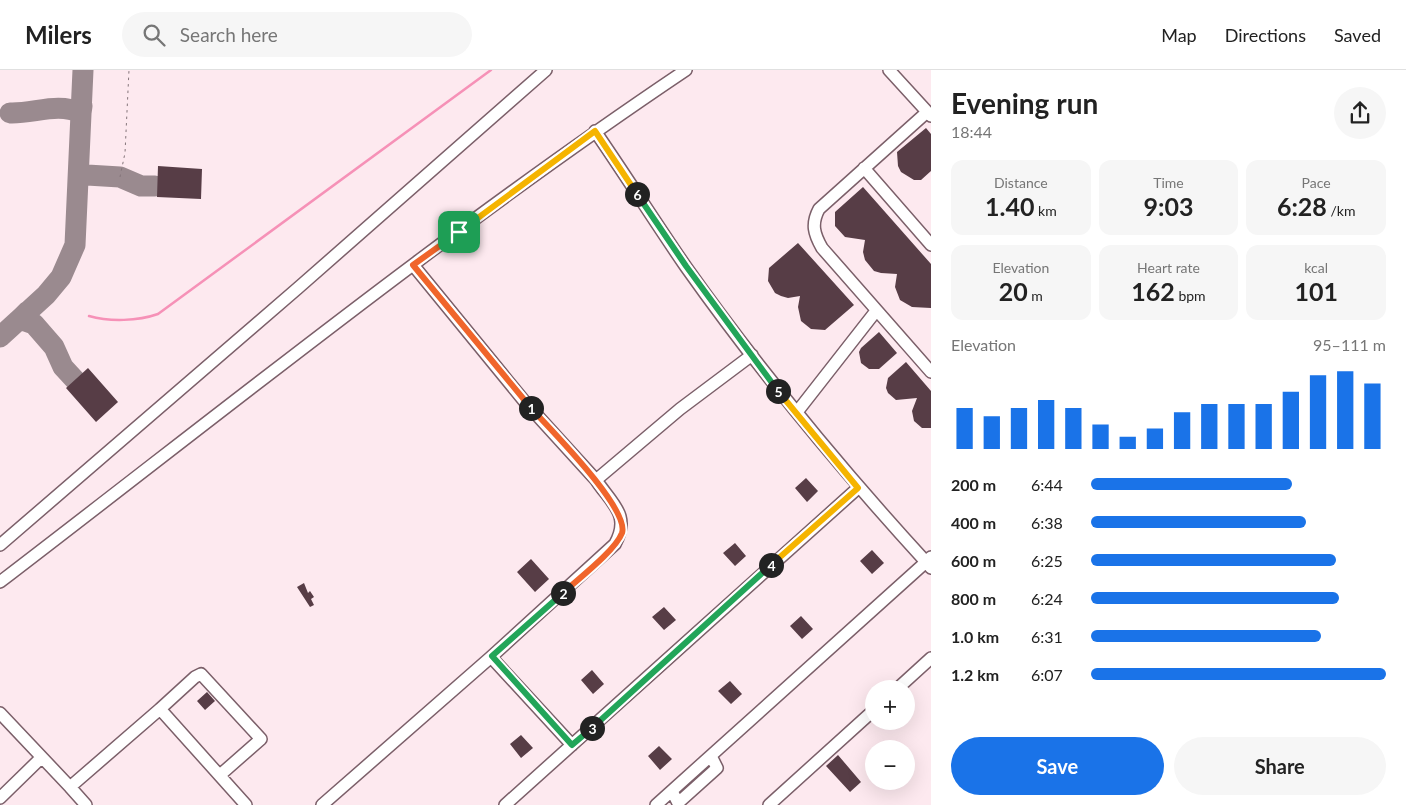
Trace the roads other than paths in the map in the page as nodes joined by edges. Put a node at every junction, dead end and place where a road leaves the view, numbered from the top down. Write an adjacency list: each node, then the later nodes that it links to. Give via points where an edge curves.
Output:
1 (546, 70): 15 (lane)
2 (686, 70): 5 (lane)
3 (889, 70): 4 (lane)
4 (929, 114): 6 (lane)
5 (595, 131): 8 (lane); 10 (lane, via 686,266)
6 (864, 168): 7 (lane); 9 (lane, via 820,209 814,227 822,248)
7 (931, 245)
8 (413, 265): 13 (lane, via 525,402); 17 (lane)
9 (876, 311): 11 (lane); 12 (lane)
10 (752, 355): 12 (lane); 13 (lane, via 680,409)
11 (931, 372)
12 (797, 412): 14 (lane)
13 (596, 480): 18 (lane, via 623,523 615,544)
14 (858, 488): 16 (lane); 24 (lane)
15 (0, 545)
16 (929, 562): 33 (lane)
17 (0, 582)
18 (492, 656): 24 (lane); 31 (lane)
19 (931, 658): 20 (lane)
20 (907, 680)
21 (160, 709): 26 (lane); 26 (lane, via 201,674 262,739); 27 (lane)
22 (0, 713): 25 (lane)
23 (865, 718): 34 (lane)
24 (572, 745): 32 (lane)
25 (42, 758): 27 (lane); 28 (lane)
26 (220, 775): 30 (lane)
27 (70, 787): 29 (lane)
28 (0, 798)
29 (86, 805)
30 (246, 805)
31 (322, 805)
32 (505, 805)
33 (656, 805)
34 (769, 805)

